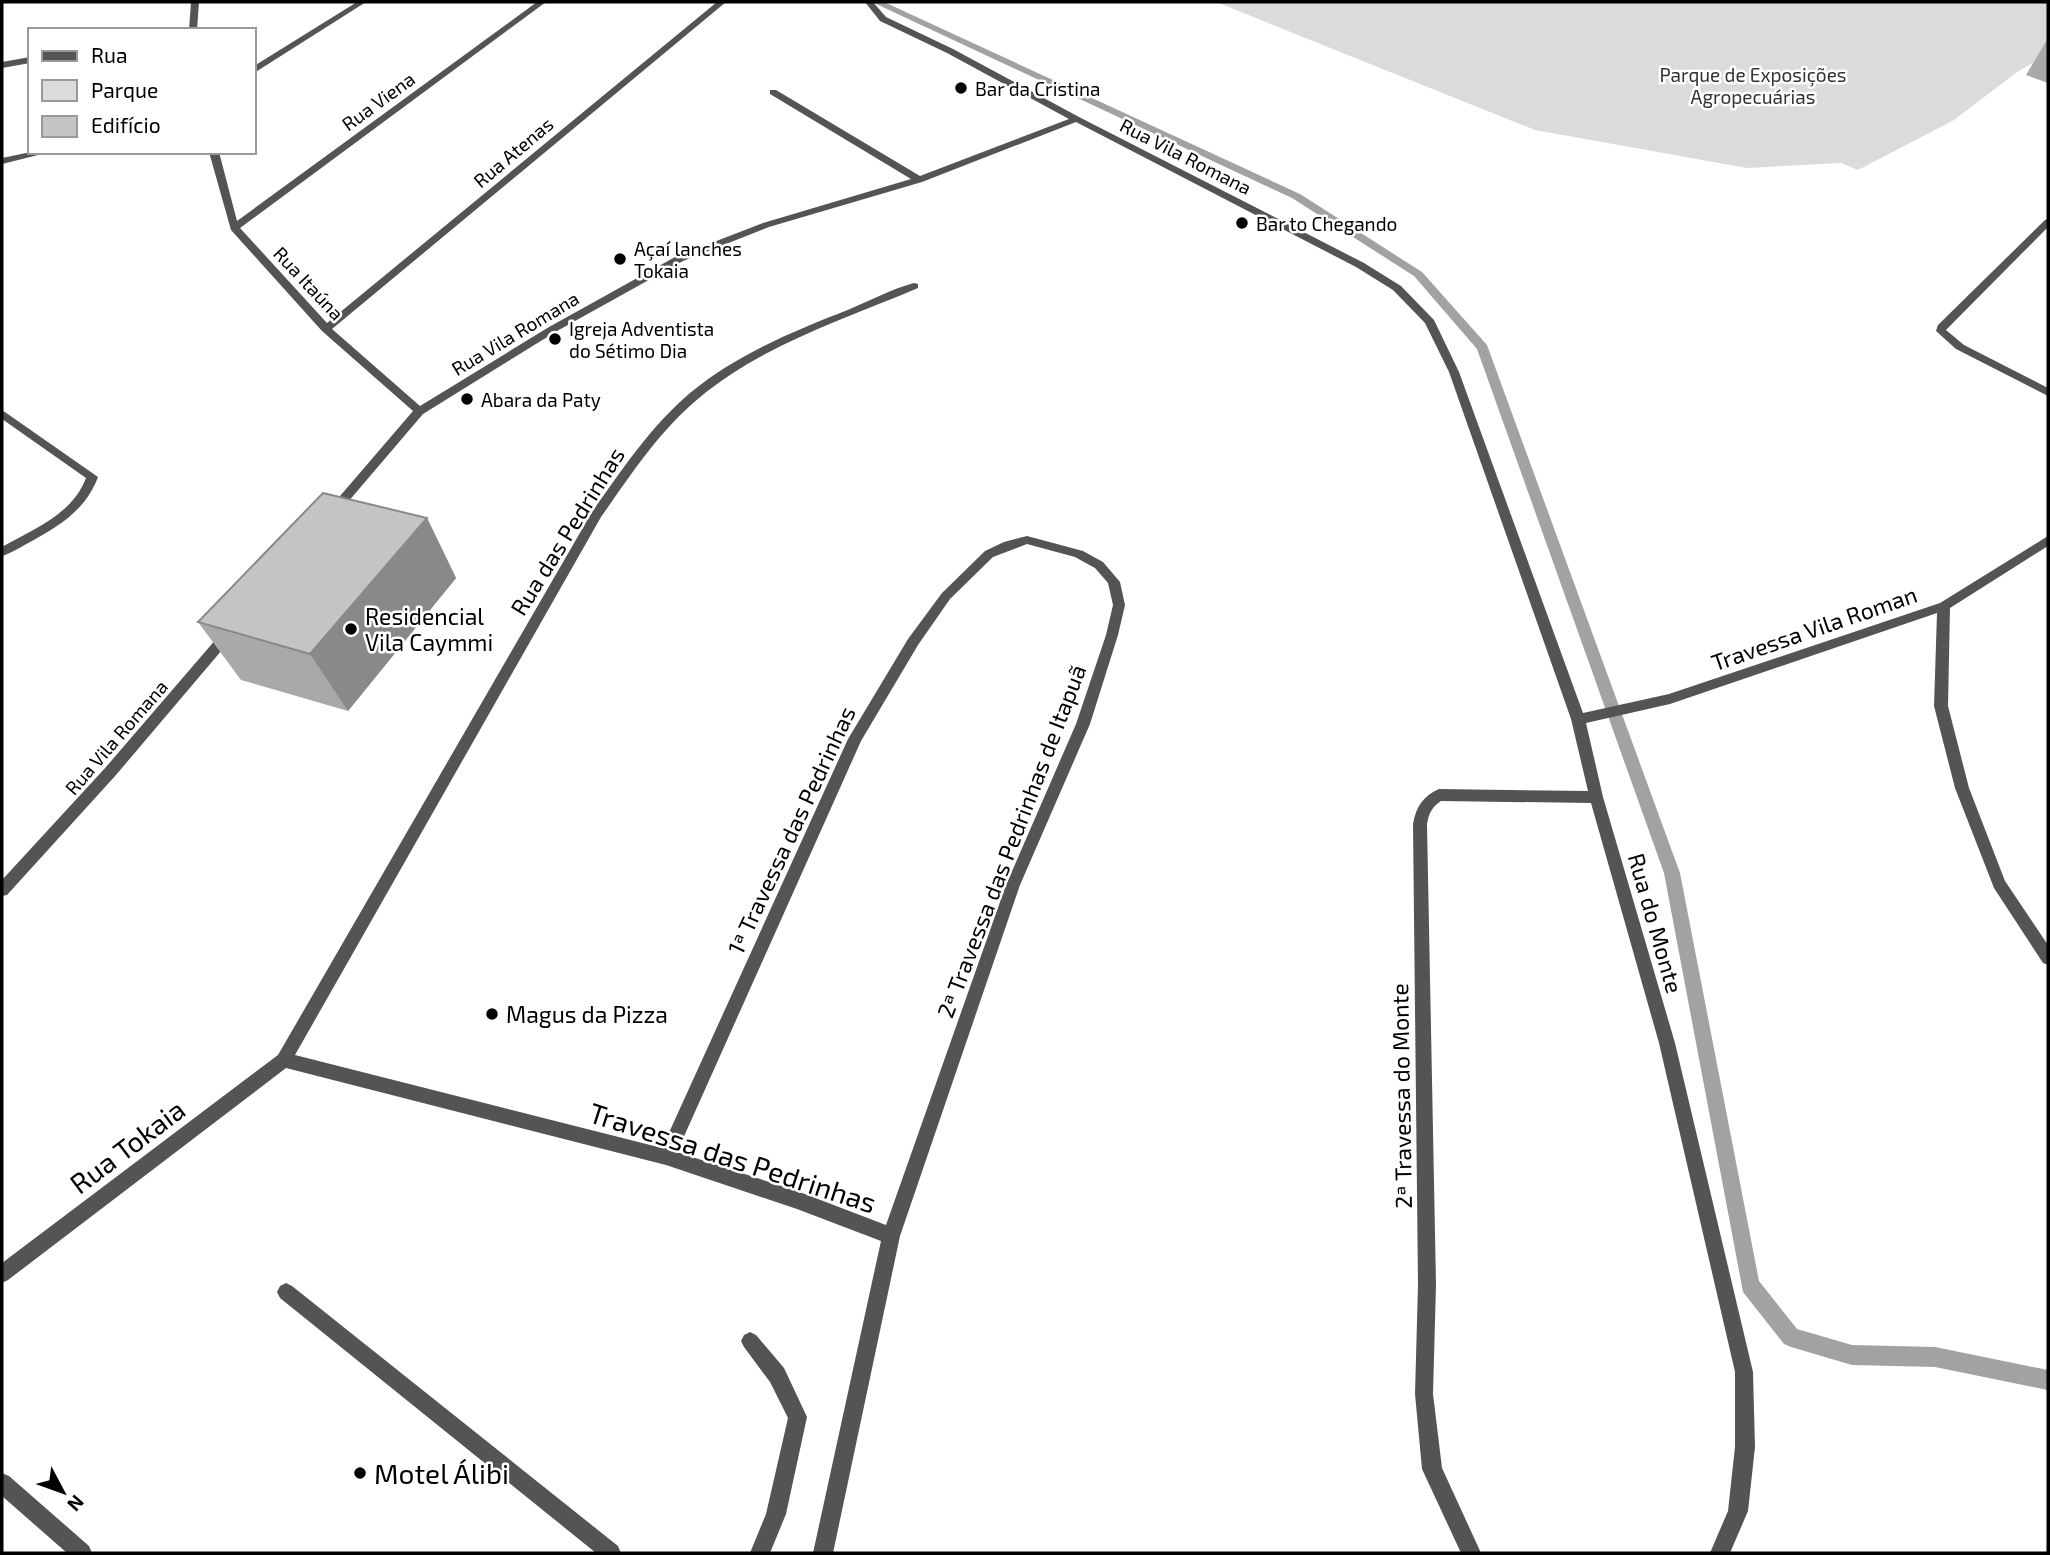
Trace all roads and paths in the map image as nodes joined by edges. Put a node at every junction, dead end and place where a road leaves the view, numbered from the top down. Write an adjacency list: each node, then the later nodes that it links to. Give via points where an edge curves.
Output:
1 (195, 2): 6 (street)
2 (362, 2): 9 (street)
3 (542, 2): 17 (street, Rua Viena)
4 (722, 2): 20 (street, Rua Atenas)
5 (869, 2): 11 (street, via 883,19)
6 (193, 28)
7 (28, 60): 8 (street)
8 (2, 65)
9 (256, 69)
10 (773, 92): 15 (street)
11 (1076, 120): 15 (street, Rua Vila Romana); 19 (street, Rua Vila Romana, via 1360,265 1397,288)
12 (37, 154): 14 (street)
13 (215, 154): 17 (street, Rua Itaúna)
14 (2, 161)
15 (919, 180): 22 (street, Rua Vila Romana, via 766,225 679,259 553,328)
16 (2048, 222): 21 (street, via 1941,331 1960,347)
17 (234, 228): 20 (street, Rua Itaúna)
18 (914, 286): 34 (street, Rua das Pedrinhas, via 758,354 723,374 694,396 641,451 596,515)
19 (1430, 322): 30 (street, Rua do Monte, via 1454,372)
20 (326, 329): 22 (street, Rua Itaúna)
21 (2048, 392)
22 (419, 411): 24 (street, Rua Vila Romana)
23 (2, 414): 26 (street, via 92,478 89,492 67,513)
24 (320, 527)
25 (2048, 540): 28 (street, Travessa Vila Roman)
26 (2, 552)
27 (1079, 554): 35 (street, 1ª Travessa das Pedrinhas, via 1027,540 989,554 946,596 913,642 855,739); 36 (street, 2ª Travessa das Pedrinhas de Itapuã, via 1099,565 1114,582 1119,605 1112,635 1083,724 1013,885)
28 (1944, 606): 30 (street, Travessa Vila Roman, via 1657,702); 33 (street, via 1941,706 1962,788 1999,884)
29 (238, 622): 32 (street, Rua Vila Romana)
30 (1578, 719): 31 (street, Rua do Monte)
31 (1597, 797): 45 (street, 2ª Travessa do Monte, via 1439,795 1422,809 1424,1394 1432,1469); 46 (street, Rua do Monte, via 1667,1043 1744,1372 1745,1447 1738,1511)
32 (2, 890)
33 (2048, 958)
34 (284, 1060): 35 (street, Travessa das Pedrinhas); 37 (street, Rua Tokaia)
35 (666, 1157): 36 (street, Travessa das Pedrinhas)
36 (891, 1236): 44 (street, Travessa das Pedrinhas)
37 (2, 1274)
38 (286, 1292): 42 (street)
39 (750, 1342): 43 (street, via 777,1376 798,1417 776,1514)
40 (2, 1483): 41 (street)
41 (82, 1553)
42 (611, 1553)
43 (760, 1553)
44 (823, 1553)
45 (1471, 1553)
46 (1720, 1553)

